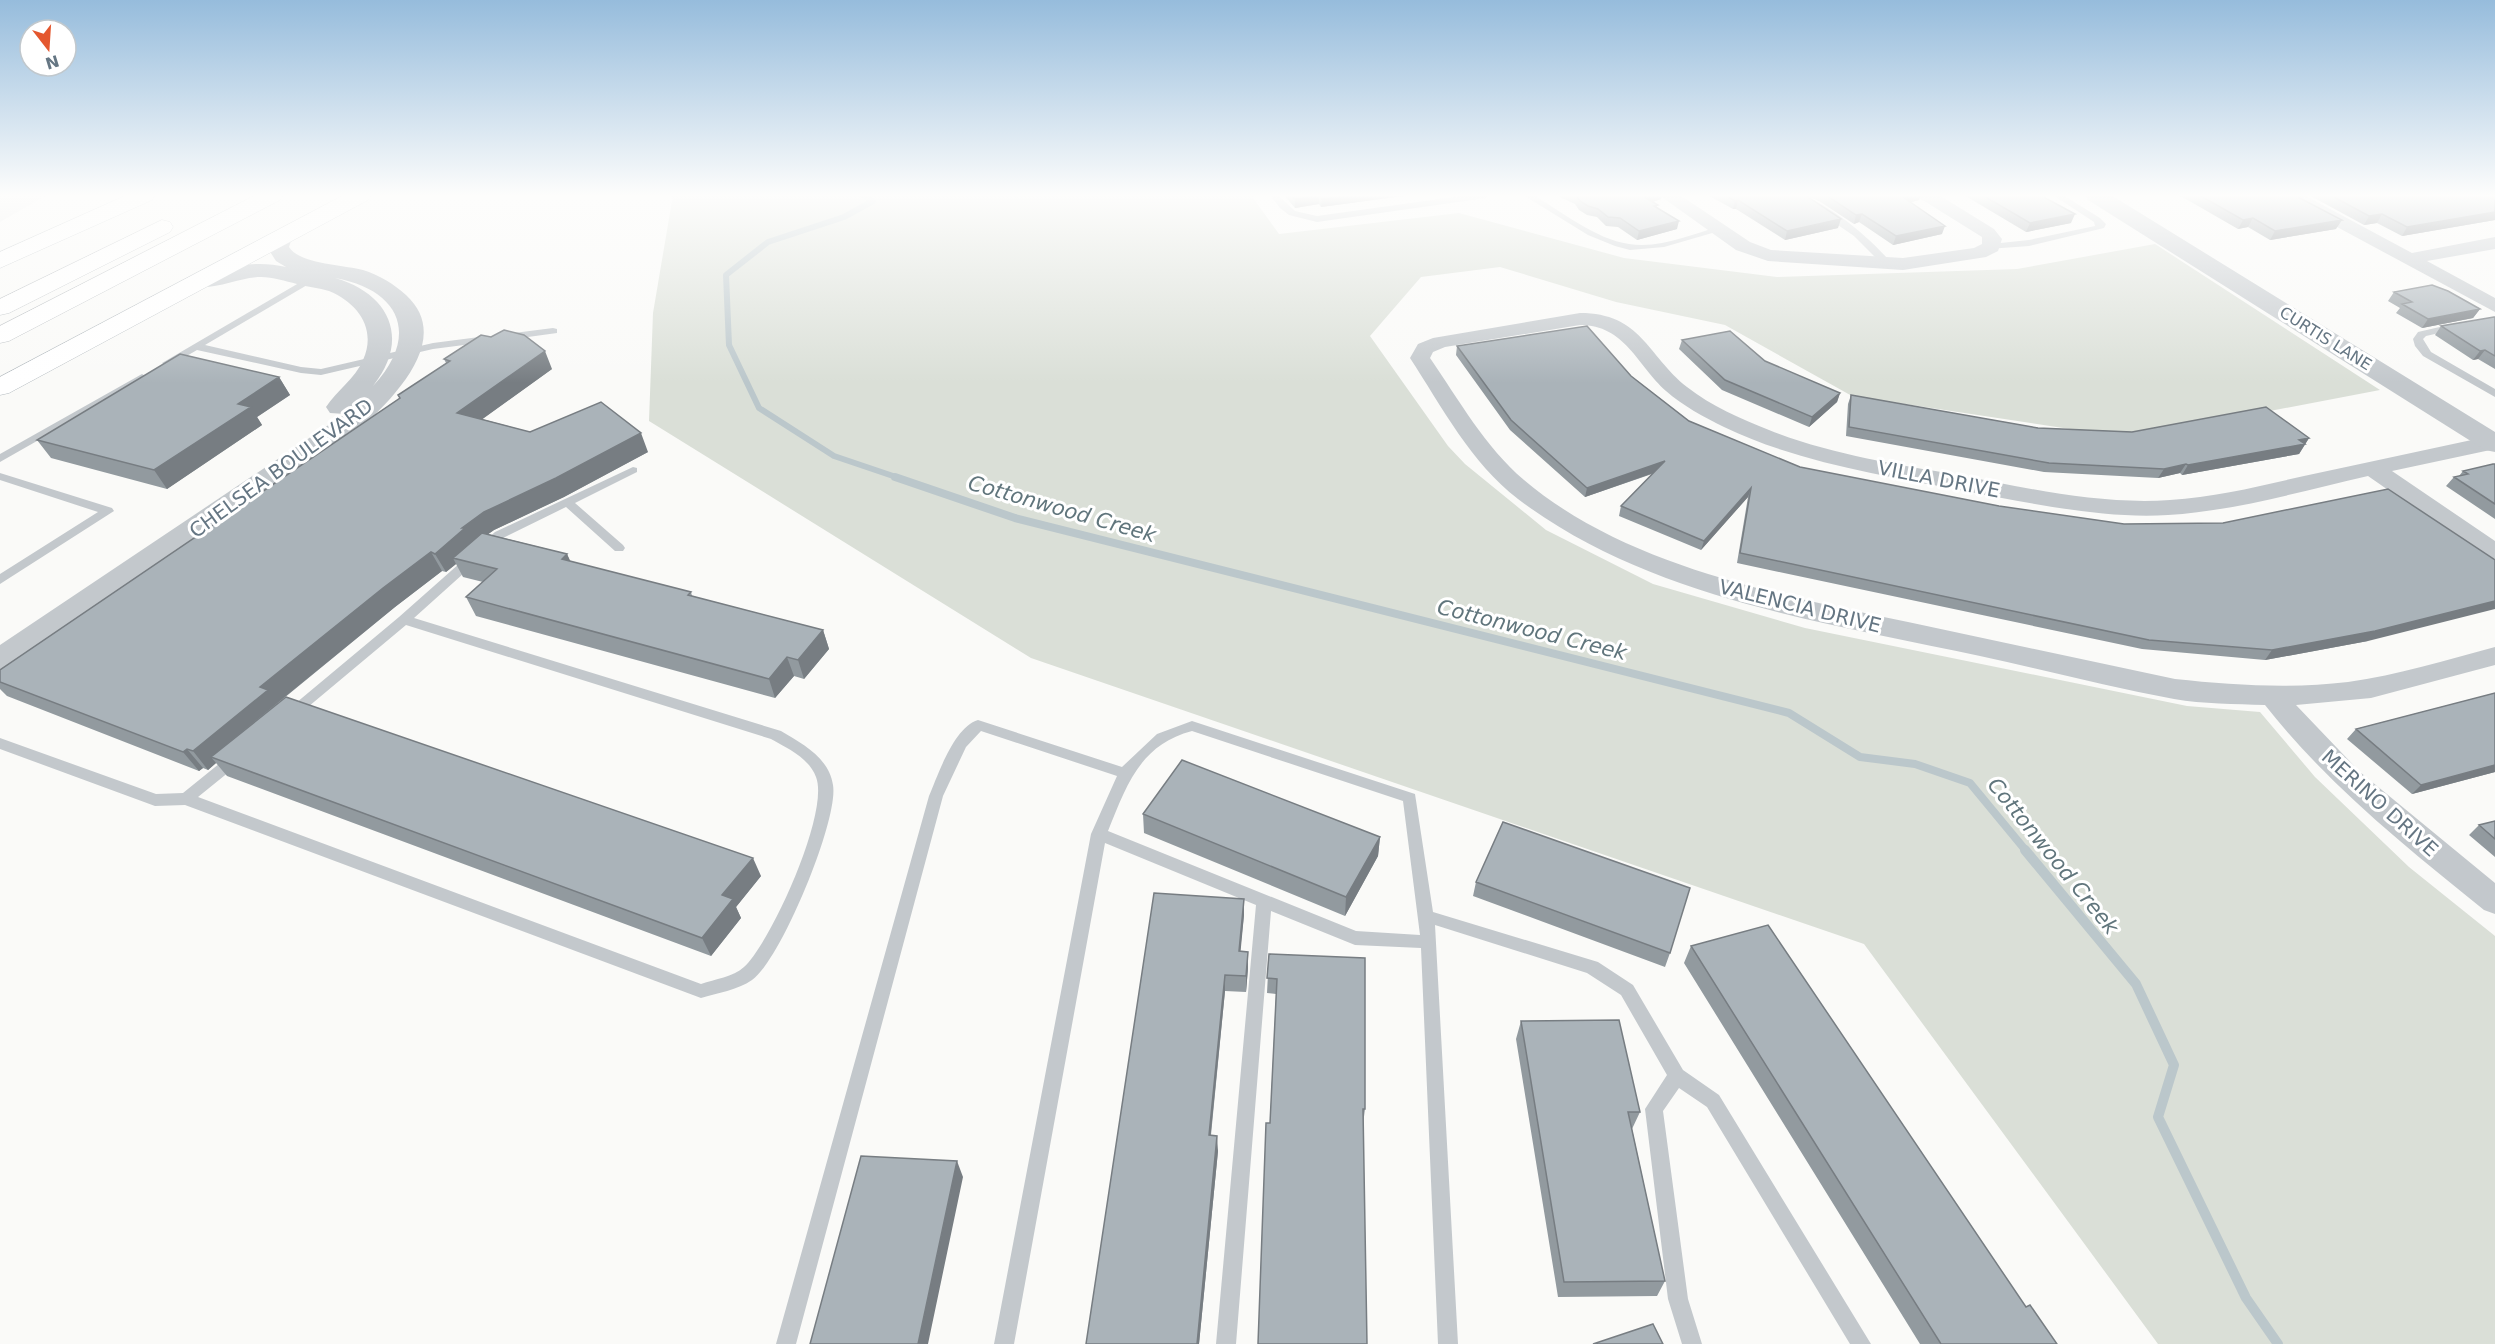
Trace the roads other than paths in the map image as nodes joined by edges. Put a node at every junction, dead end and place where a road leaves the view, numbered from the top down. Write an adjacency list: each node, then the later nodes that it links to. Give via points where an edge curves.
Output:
1 (101, 258): 15 (main road)
2 (151, 258): 18 (main road)
3 (244, 258): 13 (main road)
4 (286, 258): 12 (street, CHELSEA BOULEVARD)
5 (1804, 258): 11 (street)
6 (1882, 258): 11 (lane)
7 (1949, 258): 11 (street)
8 (2197, 258): 27 (street, CURTIS LANE)
9 (2417, 258): 10 (street)
10 (2410, 259): 14 (street)
11 (1887, 264)
12 (319, 275): 13 (street, CHELSEA BOULEVARD, via 268,270); 19 (lane); 21 (street, CHELSEA BOULEVARD, via 358,276 391,292 406,308 413,330); 22 (street, CHELSEA BOULEVARD, via 367,304 379,321 382,336)
13 (201, 281): 24 (main road)
14 (2495, 306)
15 (0, 308)
16 (2463, 324): 25 (lane, via 2422,334 2418,339 2420,346)
17 (552, 331): 21 (lane)
18 (0, 336)
19 (195, 346): 22 (lane, via 321,372); 28 (lane)
20 (1424, 349): 29 (street, VILLA DRIVE, via 1440,342 1601,318 1621,328 1671,384 1688,397 1764,436 1843,460 2040,498 2160,508 2208,504); 40 (street, VALENCIA DRIVE, via 1420,358 1504,474 1541,504 1598,538 1663,568 1792,606 2175,689)
21 (410, 351): 22 (lane); 39 (street, CHELSEA BOULEVARD, via 398,375 350,423)
22 (376, 360): 37 (street, CHELSEA BOULEVARD, via 368,376 330,415)
23 (2404, 360): 26 (street, CURTIS LANE)
24 (0, 387)
25 (2495, 394)
26 (2495, 417)
27 (2494, 443): 29 (street, VILLA DRIVE)
28 (0, 459)
29 (2373, 469): 34 (street)
30 (633, 470): 32 (lane)
31 (0, 476): 35 (lane, via 108,511)
32 (567, 502): 33 (lane); 36 (lane, via 499,535)
33 (619, 548)
34 (2495, 552)
35 (0, 580)
36 (404, 621): 41 (lane); 45 (lane, via 776,735 812,756 827,786 825,814 770,947 749,973 701,992)
37 (0, 636)
38 (2495, 656): 40 (street, via 2371,688)
39 (0, 661)
40 (2273, 696): 48 (street, MERINO DRIVE, via 2306,737 2365,794)
41 (277, 725)
42 (0, 743): 45 (lane, via 155,800)
43 (249, 747): 45 (lane)
44 (1125, 773): 46 (lane); 49 (lane, via 1156,739 1192,726 1410,798); 52 (lane, via 978,725 960,744 936,796)
45 (186, 799)
46 (1099, 834): 47 (lane); 53 (lane)
47 (1264, 901): 50 (lane, via 1355,938); 54 (lane)
48 (2495, 901)
49 (1426, 916): 50 (lane); 51 (lane, via 1592,968 1628,990)
50 (1428, 942): 55 (lane)
51 (1677, 1077): 56 (lane, via 1654,1109 1678,1299); 57 (lane, via 1713,1101)
52 (786, 1344)
53 (1004, 1344)
54 (1227, 1344)
55 (1448, 1344)
56 (1692, 1344)
57 (1861, 1344)

